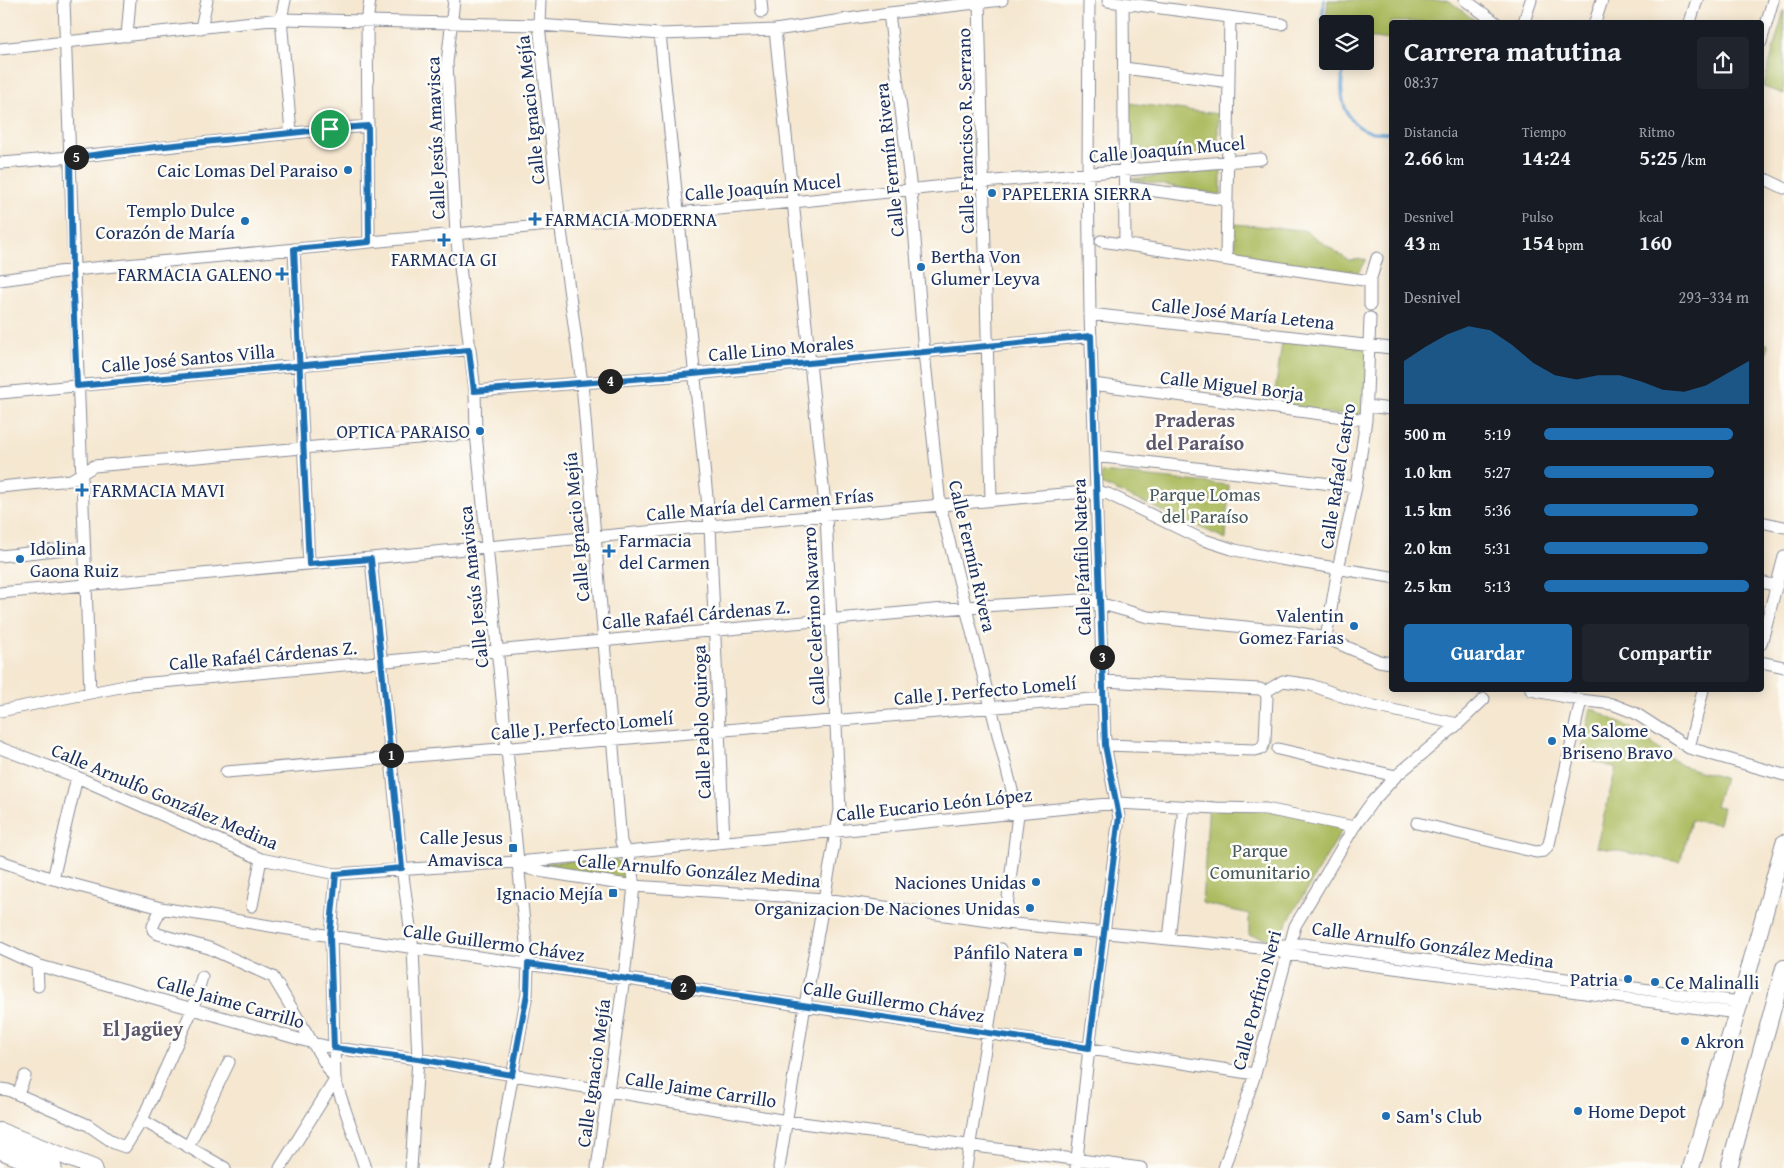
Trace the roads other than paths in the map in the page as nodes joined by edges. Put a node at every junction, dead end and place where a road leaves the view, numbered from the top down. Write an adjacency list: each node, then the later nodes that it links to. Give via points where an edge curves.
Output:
1 (64, 0): 34 (street)
2 (130, 0): 33 (street)
3 (207, 0): 29 (street)
4 (285, 0): 20 (street)
5 (370, 0): 25 (street)
6 (454, 0): 26 (street, Calle Jesús Amavisca)
7 (540, 0): 28 (street, Calle Ignacio Mejía)
8 (1002, 0): 15 (street)
9 (1089, 0): 45 (street, Calle Pánfilo Natera)
10 (1465, 0): 21 (street)
11 (1531, 0): 22 (street)
12 (1602, 0): 23 (street)
13 (1697, 0): 24 (street)
14 (1773, 0): 31 (street)
15 (979, 1): 18 (street); 47 (street, Calle Francisco R. Serrano)
16 (1108, 1): 17 (street)
17 (1123, 3): 19 (street); 36 (street)
18 (889, 13): 30 (street); 50 (street, Calle Fermín Rivera)
19 (1230, 18): 27 (street); 37 (street)
20 (281, 19): 25 (street); 29 (street); 39 (street)
21 (1492, 20)
22 (1525, 20)
23 (1596, 20)
24 (1691, 20)
25 (367, 22): 26 (street); 38 (street)
26 (453, 24): 28 (street); 55 (street, Calle Jesús Amavisca, via 447,63)
27 (1282, 24)
28 (539, 25): 32 (street); 54 (street, Calle Ignacio Mejía)
29 (201, 28): 33 (street)
30 (775, 30): 32 (street); 52 (street, Calle Celerino Navarro)
31 (1764, 32)
32 (660, 34): 53 (street, Calle Pablo Quiroga)
33 (127, 36): 34 (street)
34 (66, 42): 35 (street); 40 (street)
35 (0, 49)
36 (1124, 68): 37 (street); 44 (street)
37 (1229, 82): 42 (street)
38 (368, 126): 39 (street); 57 (street)
39 (292, 132): 40 (street)
40 (70, 158): 43 (street); 62 (street)
41 (1262, 159): 42 (street, Calle Joaquín Mucel)
42 (1228, 161): 44 (street, Calle Joaquín Mucel); 51 (street)
43 (0, 163)
44 (1124, 170): 45 (street, Calle Joaquín Mucel); 48 (street)
45 (1088, 173): 47 (street, Calle Joaquín Mucel); 66 (street, Calle Pánfilo Natera)
46 (1764, 178): 49 (street)
47 (983, 182): 50 (street, Calle Joaquín Mucel); 70 (street, Calle Francisco R. Serrano)
48 (1124, 187): 51 (street); 58 (street)
49 (1784, 188)
50 (911, 190): 52 (street, Calle Joaquín Mucel); 73 (street, Calle Fermín Rivera)
51 (1227, 200): 61 (street)
52 (793, 202): 53 (street, Calle Joaquín Mucel); 74 (street, Calle Celerino Navarro)
53 (679, 212): 54 (street, Calle Joaquín Mucel); 76 (street, Calle Pablo Quiroga)
54 (560, 223): 55 (street, Calle Joaquín Mucel); 77 (street, Calle Ignacio Mejía)
55 (456, 234): 57 (street, Calle Joaquín Mucel); 72 (street, Calle Jesús Amavisca)
56 (1101, 241): 58 (street)
57 (369, 242): 59 (street, Calle Joaquín Mucel)
58 (1125, 244): 61 (street)
59 (294, 249): 62 (street, Calle Joaquín Mucel); 75 (street)
60 (1377, 258): 64 (street)
61 (1226, 259): 64 (street)
62 (72, 270): 63 (street, Calle Joaquín Mucel); 79 (street)
63 (0, 280)
64 (1370, 281): 65 (street)
65 (1370, 305)
66 (1090, 314): 68 (street, Calle Pánfilo Natera); 69 (street, Calle José María Letena)
67 (1370, 318): 69 (street, Calle Rafaél Castro)
68 (1091, 336): 70 (street, Calle Lino Morales); 78 (street, Calle Pánfilo Natera)
69 (1369, 345): 71 (street, Calle José María Letena); 82 (street, Calle Rafaél Castro)
70 (988, 346): 73 (street, Calle Lino Morales); 92 (street, Calle Francisco R. Serrano)
71 (1389, 348)
72 (469, 350): 75 (street, Calle José Santos Villa); 80 (street, Calle Jesús Amavisca)
73 (924, 352): 74 (street, Calle Lino Morales); 93 (street, Calle Fermín Rivera)
74 (810, 363): 76 (street, Calle Lino Morales); 94 (street, Calle Celerino Navarro)
75 (300, 365): 79 (street, Calle José Santos Villa); 86 (street)
76 (695, 374): 77 (street, Calle Lino Morales); 96 (street, Calle Pablo Quiroga)
77 (582, 384): 80 (street, Calle Lino Morales); 98 (street, Calle Ignacio Mejía)
78 (1093, 384): 84 (street, Calle Miguel Borja); 87 (street, Calle Pánfilo Natera)
79 (77, 386): 81 (street, Calle José Santos Villa); 88 (street)
80 (474, 391): 85 (street, Calle Jesús Amavisca)
81 (0, 393)
82 (1367, 406): 83 (street); 84 (street, Calle Rafaél Castro)
83 (1389, 409)
84 (1366, 420): 90 (street, Calle Rafaél Castro)
85 (476, 433): 86 (street); 100 (street, Calle Jesús Amavisca)
86 (304, 448): 88 (street, via 94,466); 104 (street)
87 (1095, 456): 90 (street); 91 (street, Calle Pánfilo Natera)
88 (82, 474): 89 (street, via 71,480); 99 (street)
89 (0, 487)
90 (1356, 487): 105 (street, Calle Rafaél Castro)
91 (1096, 491): 92 (street, Calle María del Carmen Frías); 105 (street, Calle María del Carmen Frías, via 1201,539 1235,550); 111 (street, Calle Pánfilo Natera)
92 (991, 500): 93 (street, Calle María del Carmen Frías)
93 (940, 505): 94 (street, Calle María del Carmen Frías); 112 (street, Calle Fermín Rivera)
94 (826, 515): 96 (street, Calle María del Carmen Frías); 113 (street, Calle Celerino Navarro)
95 (1764, 523): 97 (street)
96 (710, 526): 98 (street, Calle María del Carmen Frías); 114 (street, Calle Pablo Quiroga)
97 (1784, 527)
98 (595, 538): 100 (street, Calle María del Carmen Frías); 117 (street, Calle Ignacio Mejía)
99 (84, 546): 101 (street); 108 (street)
100 (487, 548): 103 (street, Calle María del Carmen Frías); 118 (street, Calle Jesús Amavisca)
101 (0, 556)
102 (1784, 557): 109 (street)
103 (371, 559): 104 (street, Calle María del Carmen Frías); 119 (street)
104 (309, 564): 108 (street, Calle María del Carmen Frías)
105 (1338, 569): 106 (street, Calle María del Carmen Frías); 116 (street, Calle Rafaél Castro)
106 (1389, 577)
107 (1764, 583): 109 (street)
108 (86, 585): 110 (street, Calle María del Carmen Frías); 124 (street)
109 (1777, 586): 115 (street)
110 (0, 593)
111 (1100, 604): 112 (street, Calle Rafaél Cárdenas Z., via 1080,600); 116 (street, Calle Rafaél Cárdenas Z., via 1148,617); 123 (street, Calle Pánfilo Natera)
112 (966, 607): 113 (street, Calle Rafaél Cárdenas Z.); 131 (street, Calle Fermín Rivera)
113 (831, 619): 114 (street, Calle Rafaél Cárdenas Z.); 133 (street, Calle Celerino Navarro)
114 (715, 630): 117 (street, Calle Rafaél Cárdenas Z.); 135 (street, Calle Pablo Quiroga)
115 (1764, 633)
116 (1326, 638): 120 (street, Calle Rafaél Cárdenas Z.)
117 (603, 641): 118 (street, Calle Rafaél Cárdenas Z.); 136 (street, Calle Ignacio Mejía)
118 (497, 651): 119 (street, Calle Rafaél Cárdenas Z.); 139 (street, Calle Jesús Amavisca)
119 (382, 662): 124 (street, Calle Rafaél Cárdenas Z., via 130,685); 142 (street)
120 (1389, 663)
121 (1764, 663): 122 (street)
122 (1784, 667)
123 (1103, 681): 125 (street, via 1260,689); 128 (street, Calle Pánfilo Natera)
124 (90, 692): 132 (street, Calle Rafaél Cárdenas Z.)
125 (1265, 692): 134 (street, via 1283,680 1311,685 1364,704); 137 (street, via 1265,741 1262,748)
126 (1540, 692): 130 (street)
127 (1703, 692): 140 (street)
128 (1104, 698): 131 (street, Calle J. Perfecto Lomelí); 137 (street, Calle Pánfilo Natera)
129 (1484, 699): 134 (street, Calle Porfirio Neri)
130 (1581, 700): 140 (street, via 1612,704 1635,713); 150 (street, via 1549,844 1544,851 1536,852)
131 (991, 708): 133 (street, Calle J. Perfecto Lomelí); 149 (street, Calle Fermín Rivera)
132 (0, 711)
133 (836, 721): 135 (street, Calle J. Perfecto Lomelí); 152 (street, Calle Celerino Navarro, via 840,810)
134 (1458, 724): 145 (street, Calle Porfirio Neri)
135 (719, 730): 136 (street, Calle J. Perfecto Lomelí); 153 (street, Calle Pablo Quiroga)
136 (611, 740): 139 (street, Calle J. Perfecto Lomelí); 155 (street, Calle Ignacio Mejía, via 621,842)
137 (1105, 745): 147 (street, Calle Pánfilo Natera)
138 (0, 748): 146 (street, Calle Arnulfo González Medina)
139 (506, 748): 142 (street, Calle J. Perfecto Lomelí); 158 (street, Calle Jesús Amavisca)
140 (1689, 748): 144 (street)
141 (1278, 749): 145 (street)
142 (391, 758): 143 (street, Calle J. Perfecto Lomelí); 159 (street)
143 (226, 772)
144 (1784, 775)
145 (1396, 776): 151 (street, Calle Porfirio Neri)
146 (77, 778): 156 (street, Calle Arnulfo González Medina); 162 (street)
147 (1117, 803): 148 (street, Calle Eucario León López); 149 (street, Calle Eucario León López); 168 (street, Calle Pánfilo Natera, via 1119,817)
148 (1184, 807): 151 (street, Calle Eucario León López, via 1266,809); 170 (street)
149 (1018, 814): 152 (street, Calle Eucario León López); 167 (street, Calle Fermín Rivera)
150 (1416, 824)
151 (1354, 827): 173 (street, Calle Porfirio Neri, via 1295,926)
152 (837, 832): 153 (street, Calle Eucario León López); 164 (street, Calle Celerino Navarro)
153 (724, 842): 155 (street, Calle Eucario León López)
154 (1784, 843): 161 (street)
155 (627, 852): 158 (street, Calle Eucario León López); 163 (street, Calle Ignacio Mejía)
156 (261, 860): 160 (street, Calle Arnulfo González Medina); 165 (street)
157 (0, 861): 162 (street, Calle Guillermo Chávez)
158 (518, 862): 159 (street, Calle Arnulfo González Medina); 163 (street, Calle Arnulfo González Medina, via 530,869); 175 (street, Calle Jesús Amavisca)
159 (402, 868): 160 (street, Calle Arnulfo González Medina); 172 (street)
160 (336, 874): 169 (street)
161 (1780, 874): 183 (street)
162 (53, 879): 166 (street, Calle Guillermo Chávez)
163 (634, 886): 164 (street, Calle Arnulfo González Medina); 179 (street, Calle Ignacio Mejía)
164 (824, 899): 167 (street, Calle Arnulfo González Medina); 181 (street, Calle Celerino Navarro)
165 (252, 906)
166 (160, 908): 169 (street, Calle Guillermo Chávez); 185 (street, via 153,926 158,934 209,948 273,977)
167 (1005, 922): 168 (street, Calle Arnulfo González Medina)
168 (1104, 933): 170 (street, Calle Arnulfo González Medina); 187 (street, Calle Pánfilo Natera)
169 (330, 936): 172 (street, Calle Guillermo Chávez); 186 (street)
170 (1169, 939): 173 (street, Calle Arnulfo González Medina)
171 (0, 948): 176 (street, Calle Jaime Carrillo)
172 (413, 949): 175 (street, Calle Guillermo Chávez); 188 (street)
173 (1288, 949): 183 (street, Calle Arnulfo González Medina, via 1312,945); 190 (street, Calle Porfirio Neri)
174 (1001, 950): 184 (street)
175 (528, 964): 179 (street, Calle Guillermo Chávez); 191 (street, Calle Jesús Amavisca, via 527,994)
176 (38, 965): 180 (street); 182 (street, Calle Jaime Carrillo)
177 (1784, 968): 217 (street)
178 (202, 977): 182 (street)
179 (624, 978): 181 (street, Calle Guillermo Chávez); 195 (street, Calle Ignacio Mejía)
180 (38, 986)
181 (805, 1005): 184 (street, Calle Guillermo Chávez); 198 (street, Calle Celerino Navarro)
182 (193, 1008): 185 (street, Calle Jaime Carrillo); 197 (street)
183 (1738, 1008): 216 (street)
184 (986, 1033): 187 (street, Calle Guillermo Chávez); 200 (street)
185 (313, 1043): 186 (street, Calle Jaime Carrillo); 193 (street)
186 (334, 1048): 188 (street, Calle Jaime Carrillo); 193 (street)
187 (1089, 1048): 190 (street, Calle Guillermo Chávez); 203 (street, Calle Pánfilo Natera)
188 (418, 1059): 191 (street, Calle Jaime Carrillo); 209 (street)
189 (229, 1062): 201 (street)
190 (1255, 1074): 215 (street, Calle Porfirio Neri)
191 (512, 1075): 195 (street, Calle Jaime Carrillo); 210 (street, Calle Jesús Amavisca)
192 (25, 1076): 196 (street)
193 (335, 1080): 207 (street); 208 (street)
194 (0, 1090): 196 (street)
195 (608, 1091): 198 (street, Calle Jaime Carrillo); 211 (street, Calle Ignacio Mejía)
196 (18, 1094): 197 (street, via 88,1125 114,1143 126,1147)
197 (142, 1120): 201 (street)
198 (786, 1121): 200 (street, Calle Jaime Carrillo); 212 (street, Calle Celerino Navarro)
199 (0, 1131): 205 (street)
200 (969, 1145): 203 (street, Calle Jaime Carrillo); 213 (street)
201 (188, 1147): 206 (street)
202 (0, 1148): 204 (highway)
203 (1076, 1163): 214 (street, Calle Jaime Carrillo)
204 (51, 1168)
205 (94, 1168)
206 (225, 1168)
207 (280, 1168)
208 (365, 1168)
209 (411, 1168)
210 (496, 1168)
211 (597, 1168)
212 (778, 1168)
213 (966, 1168)
214 (1141, 1168)
215 (1224, 1168)
216 (1691, 1168)
217 (1728, 1168)

